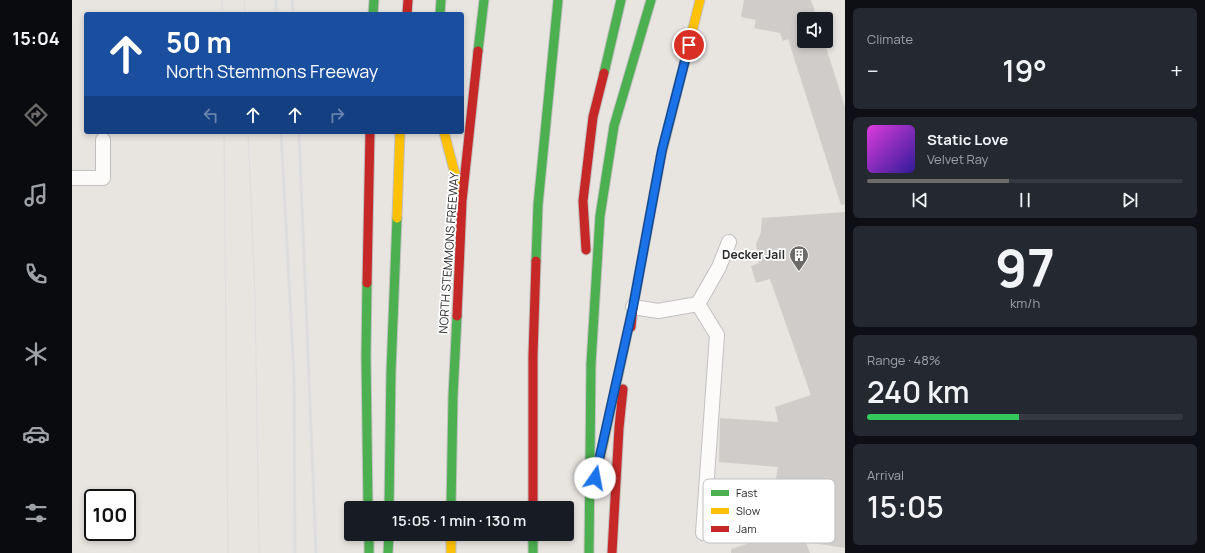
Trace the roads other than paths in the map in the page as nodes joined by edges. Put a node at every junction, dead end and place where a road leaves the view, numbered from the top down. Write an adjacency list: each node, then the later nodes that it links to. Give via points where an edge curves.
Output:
1 (374, 0): 9 (main road)
2 (408, 0): 10 (main road)
3 (441, 0): 11 (main road)
4 (484, 0): 17 (main road, NORTH STEMMONS FREEWAY)
5 (558, 0): 28 (main road, via 538,206 533,356)
6 (621, 0): 19 (main road, via 592,117 583,201)
7 (651, 0): 23 (main road, via 614,126 600,216)
8 (700, 0): 22 (main road, via 662,150)
9 (373, 12)
10 (406, 12)
11 (440, 12)
12 (370, 134): 25 (main road, via 366,356)
13 (400, 134): 26 (main road)
14 (445, 134): 17 (main road)
15 (103, 140): 16 (lane, via 103,178)
16 (72, 178)
17 (462, 201): 27 (main road, NORTH STEMMONS FREEWAY, via 453,396)
18 (729, 242): 21 (lane, via 719,268)
19 (586, 263)
20 (587, 278): 23 (main road)
21 (698, 304): 22 (lane, via 658,311); 24 (lane, via 718,335)
22 (633, 307): 37 (main road, via 585,524); 39 (main road, via 619,428)
23 (592, 364): 38 (main road, bridge)
24 (707, 479)
25 (368, 501)
26 (389, 501)
27 (452, 501)
28 (533, 501)
29 (369, 541): 33 (main road)
30 (389, 541): 34 (main road)
31 (451, 541): 35 (main road)
32 (533, 541): 36 (main road)
33 (369, 553)
34 (388, 553)
35 (451, 553)
36 (533, 553)
37 (583, 553)
38 (589, 553)
39 (612, 553)

